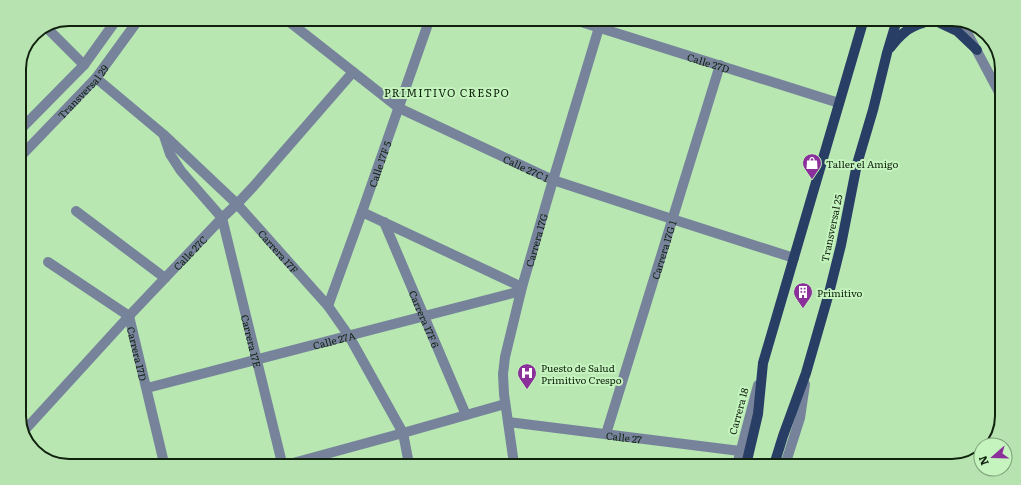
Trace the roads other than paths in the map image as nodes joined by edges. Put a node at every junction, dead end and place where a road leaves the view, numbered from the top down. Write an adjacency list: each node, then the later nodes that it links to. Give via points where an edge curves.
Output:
1 (112, 26): 15 (street, Transversal 29)
2 (134, 26): 18 (street, Transversal 29)
3 (295, 26): 17 (street, Calle 27C 1)
4 (426, 26): 21 (street, Calle 17F 5)
5 (600, 26): 25 (street, Carrera 17G)
6 (603, 26): 16 (street, Calle 27D)
7 (862, 26): 20 (main road)
8 (895, 26): 14 (main road, Transversal 25)
9 (913, 26): 14 (main road, via 898,38)
10 (946, 26): 13 (main road, via 957,31)
11 (965, 28): 13 (street)
12 (50, 31): 15 (street)
13 (977, 50): 19 (street)
14 (886, 53): 42 (main road, Transversal 25, via 857,164 841,245)
15 (84, 65): 22 (street, Transversal 29)
16 (720, 65): 20 (street, Calle 27D); 30 (street, Carrera 17G 1)
17 (353, 72): 21 (street, Calle 27C 1); 26 (street, Calle 27C)
18 (96, 78): 23 (street, Carrera 17F); 24 (street, Transversal 29)
19 (995, 85)
20 (839, 103): 32 (main road)
21 (399, 108): 25 (street, Calle 27C 1); 28 (street, Calle 17F 5)
22 (26, 124)
23 (163, 134): 26 (street, Carrera 17F); 29 (street, via 170,154 181,171)
24 (26, 151)
25 (553, 180): 30 (street, Calle 27C 1); 35 (street, Carrera 17G)
26 (237, 204): 29 (street, Calle 27C); 36 (street, Carrera 17F)
27 (76, 211): 34 (street)
28 (362, 212): 31 (street); 36 (street, Calle 17F 5)
29 (222, 218): 34 (street, Calle 27C); 40 (street, Carrera 17E)
30 (672, 219): 32 (street, Calle 27C 1); 49 (street, Carrera 17G 1)
31 (384, 222): 35 (street); 38 (street, Carrera 17F 6)
32 (794, 258): 41 (main road)
33 (48, 262): 37 (street, Carrera 17D)
34 (165, 278): 37 (street, Calle 27C)
35 (522, 289): 38 (street, Calle 27A); 44 (street, Carrera 17G, via 504,365)
36 (328, 306): 39 (street, Carrera 17F)
37 (129, 316): 43 (street, Carrera 17D); 47 (street, Calle 27C)
38 (424, 317): 39 (street, Calle 27A); 45 (street, Carrera 17F 6)
39 (350, 336): 40 (street, Calle 27A); 48 (street, Carrera 17F)
40 (256, 359): 43 (street, Calle 27A); 52 (street, Carrera 17E)
41 (763, 363): 50 (street, Carrera 18); 57 (main road, via 756,429)
42 (806, 373): 58 (main road, Transversal 25); 59 (street, via 800,418)
43 (147, 388): 51 (street, Carrera 17D)
44 (505, 404): 45 (street); 46 (street, Carrera 17G)
45 (466, 415): 48 (street)
46 (508, 422): 49 (street, Calle 27); 55 (street, Carrera 17G)
47 (28, 427)
48 (403, 433): 53 (street); 54 (street, Carrera 17F)
49 (606, 434): 50 (street, Calle 27)
50 (740, 451): 56 (street, Carrera 18)
51 (163, 459)
52 (281, 459)
53 (308, 459)
54 (408, 459)
55 (513, 459)
56 (738, 459)
57 (748, 459)
58 (776, 459)
59 (787, 459)

